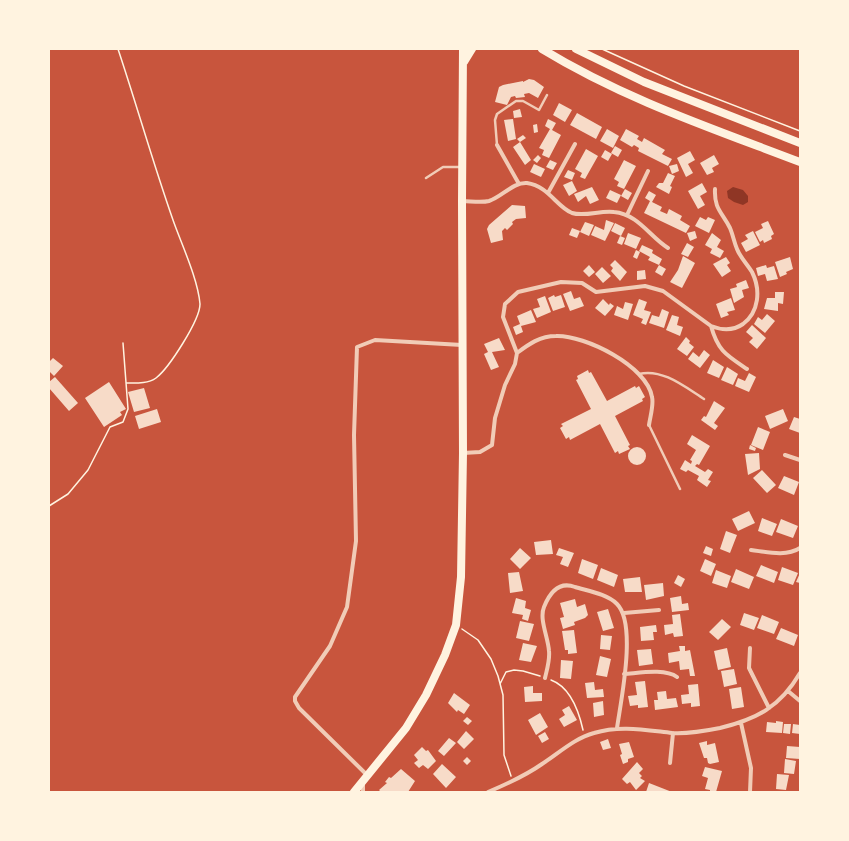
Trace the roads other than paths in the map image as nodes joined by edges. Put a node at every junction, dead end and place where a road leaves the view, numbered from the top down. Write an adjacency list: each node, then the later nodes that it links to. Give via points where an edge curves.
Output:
1 (463, 49): 5 (highway)
2 (472, 49): 5 (highway)
3 (542, 49): 10 (highway, via 607,86 667,112)
4 (576, 49): 7 (highway, via 644,82)
5 (464, 64): 11 (highway)
6 (547, 95): 9 (lane, via 539,110 522,101 516,101 497,114)
7 (800, 143)
8 (575, 144): 16 (street)
9 (497, 145): 14 (street)
10 (800, 162)
11 (462, 167): 13 (lane, via 443,167); 17 (highway)
12 (648, 171): 18 (street)
13 (426, 178)
14 (519, 184): 16 (street, via 527,183); 17 (street, via 488,202)
15 (715, 189): 20 (street, via 714,200 718,211 730,228 737,249 752,273 757,293 756,308 749,320 739,326 718,329)
16 (548, 193): 18 (street, via 571,212 578,214 615,212)
17 (462, 201): 21 (highway)
18 (627, 215): 19 (street, via 644,226 657,241)
19 (668, 248)
20 (711, 326): 22 (street, via 663,291 645,286 596,292 582,283 561,282 518,292 505,304 503,317); 23 (street, via 725,355)
21 (462, 345): 27 (highway); 47 (street, via 375,340 357,348 354,435 356,541 347,608 330,646 295,697 295,701 298,708)
22 (517, 353): 24 (street, via 541,338 564,336 581,340 606,352); 27 (street, via 495,418 492,445 480,452)
23 (747, 369)
24 (639, 374): 25 (lane, via 650,371 674,380); 26 (street, via 652,397)
25 (704, 399)
26 (649, 424): 30 (lane)
27 (464, 454): 47 (highway, via 461,577 456,625 426,695 406,728)
28 (785, 455): 29 (street)
29 (800, 460)
30 (680, 489)
31 (800, 548): 32 (street, via 794,552 783,553)
32 (751, 550)
33 (659, 610): 34 (street)
34 (624, 613): 37 (street, via 628,632); 39 (street, via 611,599 568,584 557,588 550,594 543,608 542,617 550,653)
35 (750, 648): 42 (street, via 749,668)
36 (800, 673): 40 (street)
37 (624, 674): 38 (street, via 663,673); 44 (street)
38 (677, 677)
39 (545, 678)
40 (788, 691): 41 (street); 42 (street)
41 (800, 702)
42 (769, 708): 43 (street)
43 (741, 723): 45 (street, via 708,730); 51 (street, via 751,768)
44 (617, 728): 45 (street); 50 (street, via 584,736 513,781)
45 (673, 733): 46 (street)
46 (670, 763)
47 (365, 778): 48 (highway); 49 (street)
48 (354, 792)
49 (363, 792)
50 (488, 792)
51 (750, 792)

